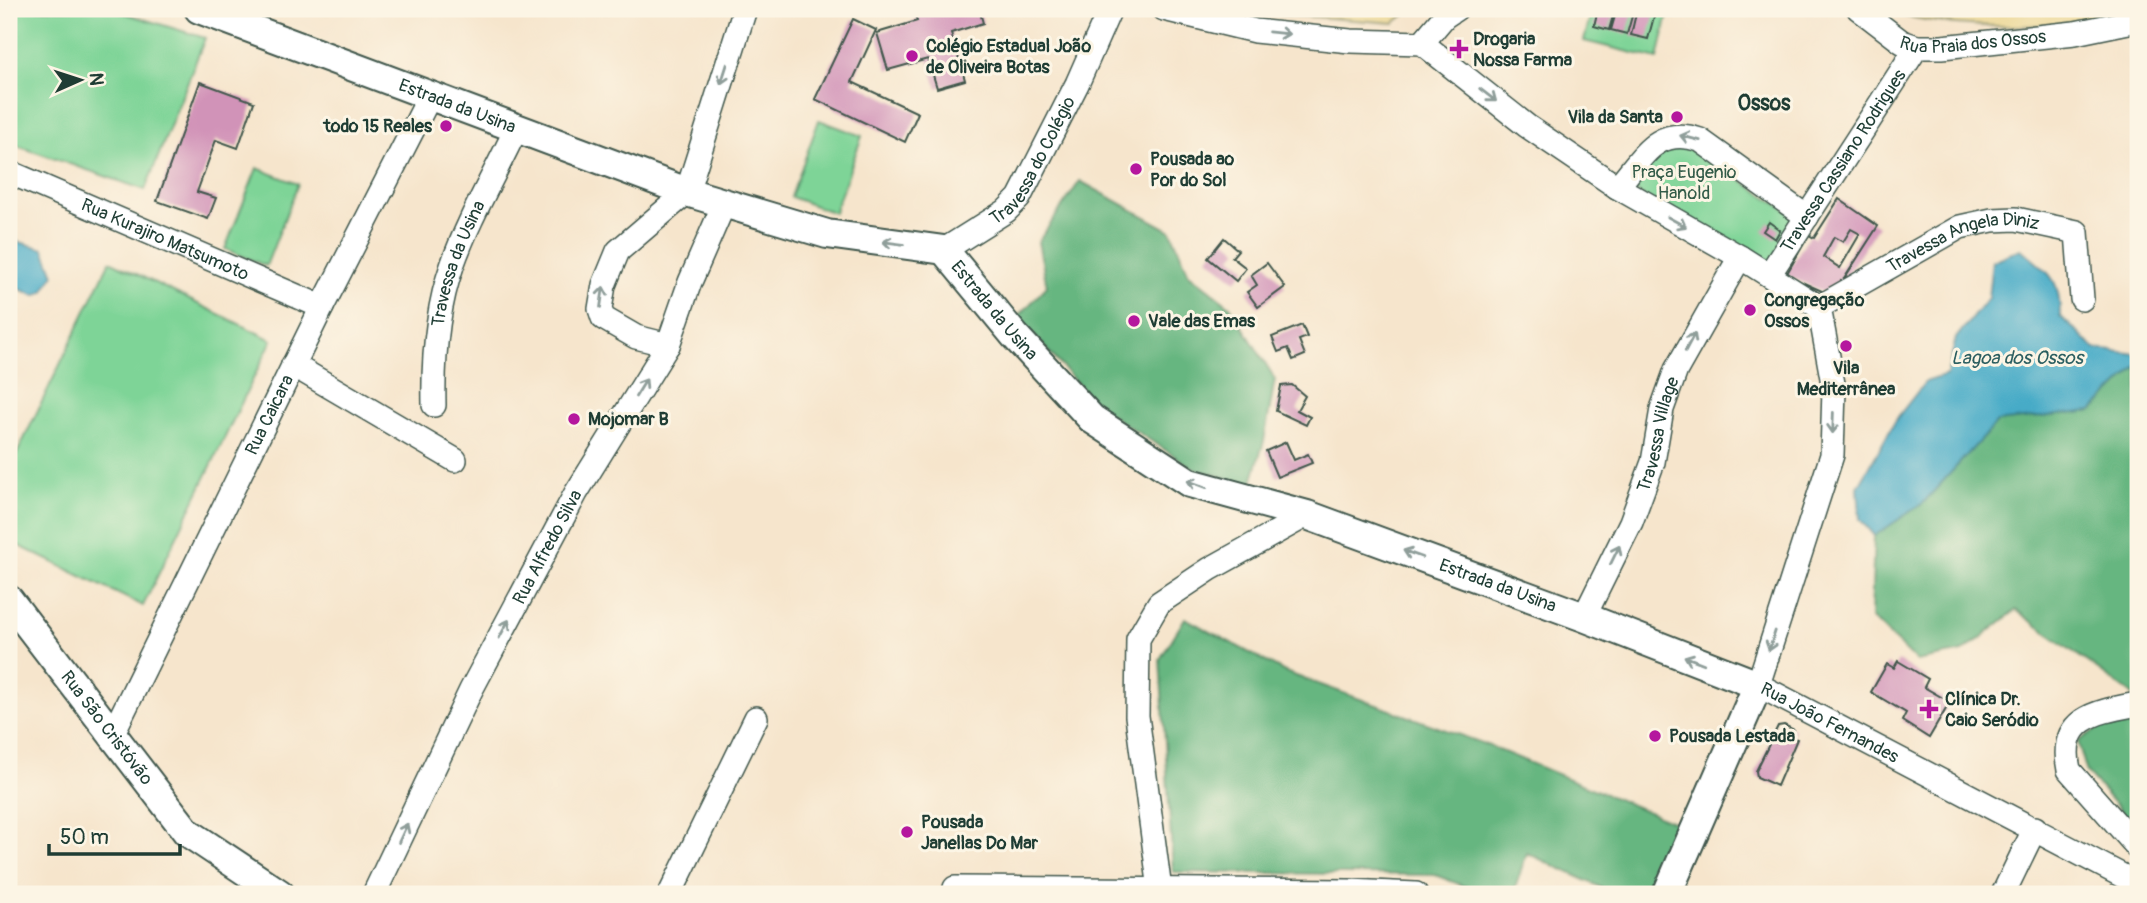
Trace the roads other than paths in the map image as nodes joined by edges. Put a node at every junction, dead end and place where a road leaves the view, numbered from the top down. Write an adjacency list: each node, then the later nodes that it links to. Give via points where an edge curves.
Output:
1 (745, 9): 14 (street, one-way to 14)
2 (1110, 9): 17 (street, Travessa do Colégio, via 1019,198)
3 (1164, 9): 8 (street, one-way to 8, via 1255,31)
4 (1456, 9): 8 (street)
5 (1859, 9): 9 (street, Rua Praia dos Ossos, via 1902,42)
6 (209, 11): 10 (main road, Estrada da Usina)
7 (2138, 20): 9 (street, Rua Praia dos Ossos, via 2075,33)
8 (1422, 43): 13 (street, one-way to 13, via 1527,126)
9 (1917, 47): 16 (street, Travessa Cassiano Rodrigues)
10 (430, 96): 11 (main road, Estrada da Usina); 21 (street, Rua Caicara)
11 (516, 129): 14 (main road, Estrada da Usina); 25 (street, Travessa da Usina, via 452,266 439,320)
12 (9, 172): 21 (street, Rua Kurajiro Matsumoto)
13 (1617, 187): 16 (street, one-way to 13, via 1700,140 1687,136 1672,135 1658,141); 18 (street, one-way to 18)
14 (687, 192): 15 (main road, Estrada da Usina); 23 (street, one-way to 14, via 636,338 610,324 603,318 601,302 618,251)
15 (724, 204): 17 (main road, Estrada da Usina, one-way to 15, via 827,234); 23 (street, Rua Alfredo Silva)
16 (1807, 217): 19 (street, Travessa Cassiano Rodrigues)
17 (944, 250): 27 (main road, Estrada da Usina, one-way to 17, via 1190,483 1092,419)
18 (1740, 257): 19 (street); 29 (street, Travessa Village, one-way to 18, via 1631,522 1653,462 1662,408 1676,370)
19 (1769, 275): 22 (street)
20 (2082, 299): 22 (street, Travessa Angela Diniz, via 2077,232 2016,219 1992,219 1960,227)
21 (322, 307): 24 (street, Rua Caicara)
22 (1819, 307): 30 (street, Rua João Fernandes, one-way to 30, via 1834,389 1832,455)
23 (667, 345): 40 (street, Rua Alfredo Silva, one-way to 23, via 471,690 563,518)
24 (293, 365): 26 (street); 33 (street, Rua Caicara)
25 (434, 405)
26 (455, 460)
27 (1307, 515): 29 (main road, Estrada da Usina, one-way to 27); 38 (street, via 1159,603 1138,639 1137,716)
28 (9, 600): 33 (main road, Rua São Cristóvão)
29 (1584, 617): 30 (main road, Estrada da Usina, one-way to 29)
30 (1758, 685): 34 (street, Rua João Fernandes); 43 (main road)
31 (2138, 704): 35 (street, via 2083,719 2072,728 2066,755 2069,770)
32 (756, 718): 41 (street)
33 (111, 737): 39 (main road, Rua São Cristóvão, via 187,832)
34 (2035, 828): 36 (street, Rua João Fernandes); 44 (street)
35 (2138, 848)
36 (2138, 884)
37 (954, 888): 38 (street)
38 (1160, 890): 42 (street)
39 (280, 894)
40 (374, 894)
41 (670, 894)
42 (1416, 894)
43 (1667, 894)
44 (2003, 894)

